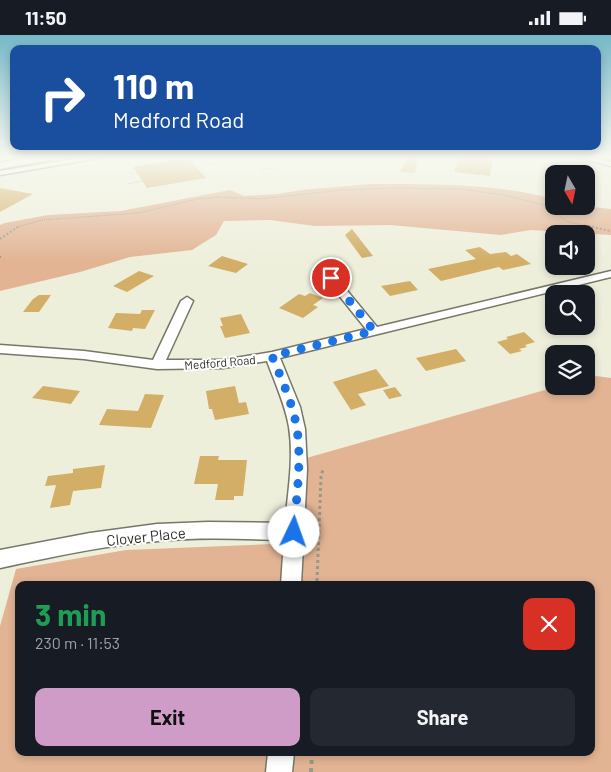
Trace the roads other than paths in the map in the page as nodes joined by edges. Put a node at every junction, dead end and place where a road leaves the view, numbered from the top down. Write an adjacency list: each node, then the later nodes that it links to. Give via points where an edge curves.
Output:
1 (611, 274): 4 (street, Medford Road)
2 (331, 278): 4 (street)
3 (187, 301): 7 (street)
4 (374, 331): 6 (street, Medford Road)
5 (0, 349): 7 (street, Medford Road, via 84,355)
6 (272, 356): 7 (street, Medford Road, via 223,364); 8 (street, via 297,429)
7 (157, 365)
8 (294, 532): 9 (street, Clover Place, via 180,531 112,539); 10 (street)
9 (0, 559)
10 (292, 581)
11 (281, 756): 12 (street)
12 (279, 772)

